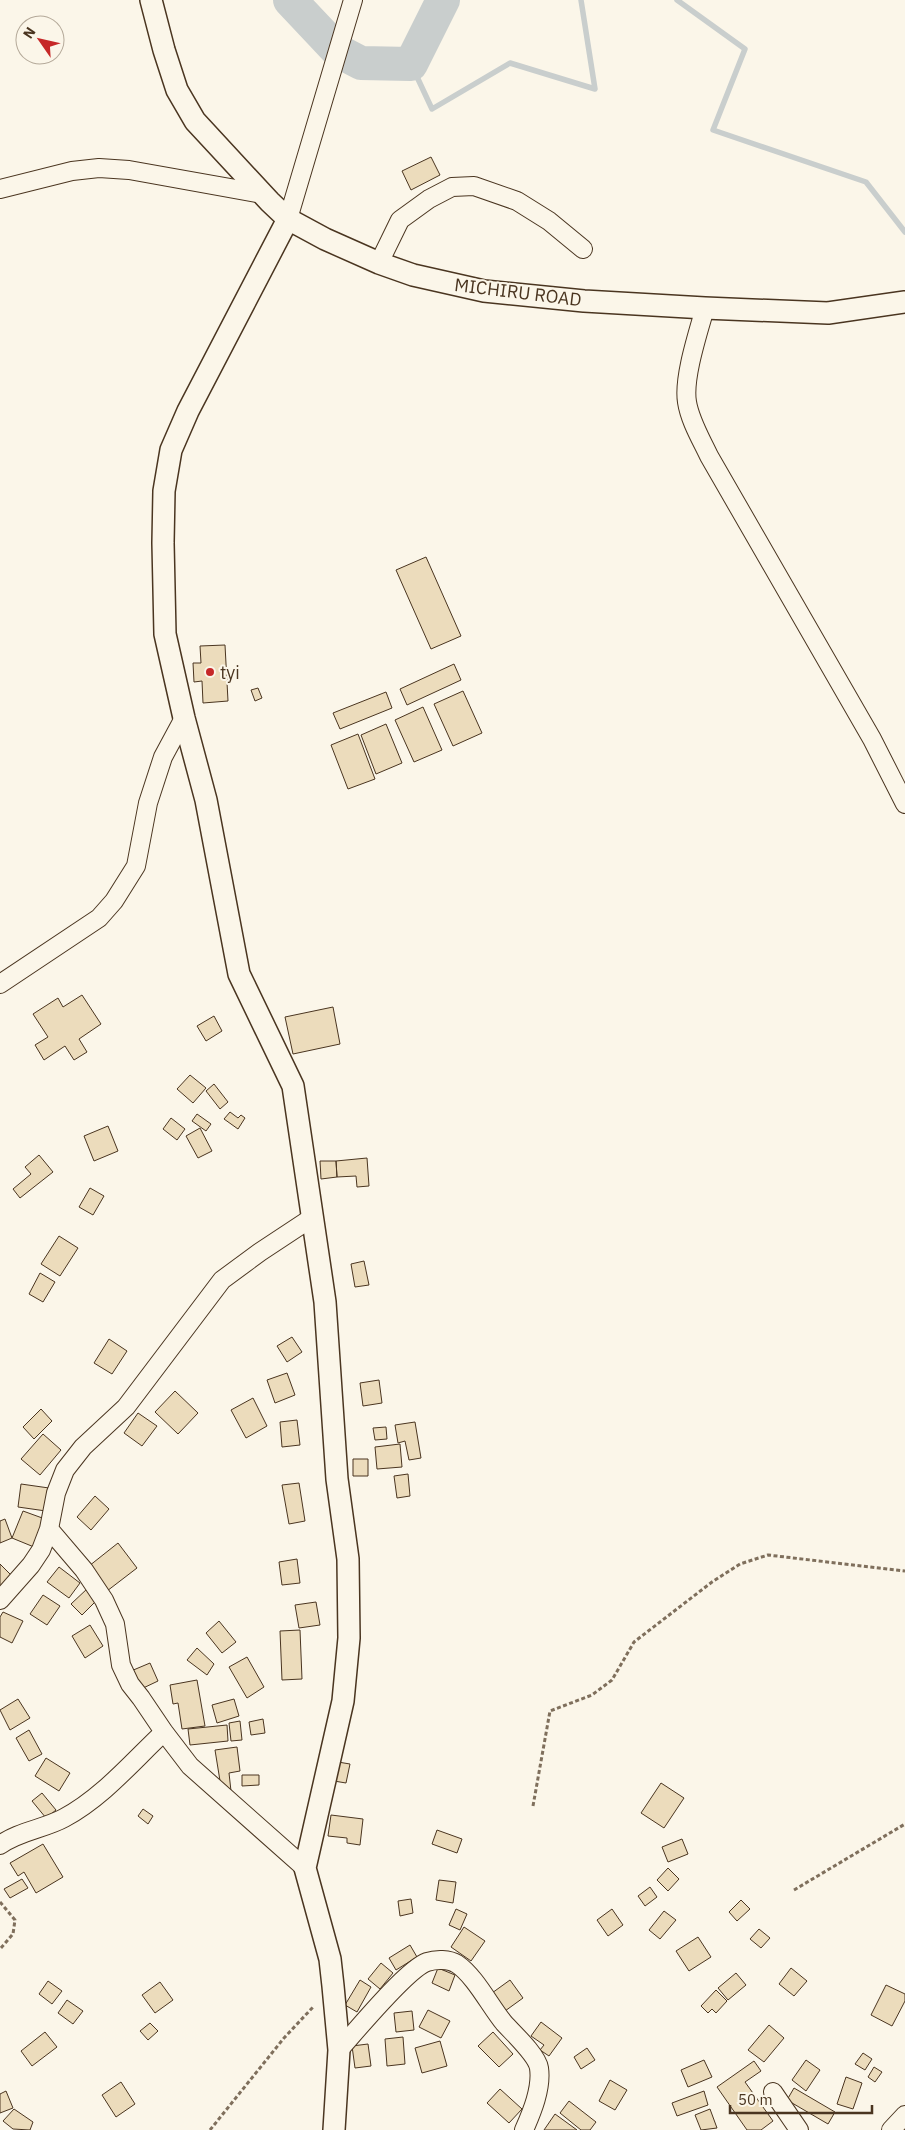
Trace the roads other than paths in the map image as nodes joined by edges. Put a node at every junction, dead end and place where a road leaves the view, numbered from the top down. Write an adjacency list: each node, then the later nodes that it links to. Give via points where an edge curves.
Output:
1 (151, 0): 4 (street, MICHIRU ROAD, via 176,90 195,121)
2 (353, 0): 5 (street)
3 (0, 189): 4 (street, via 72,171 99,168 129,170)
4 (263, 194): 5 (street, MICHIRU ROAD)
5 (288, 219): 7 (street, MICHIRU ROAD, via 325,240); 10 (street, via 171,450 164,491 165,634)
6 (583, 250): 7 (street, via 549,221 517,202 474,186 452,187 428,199 400,220)
7 (379, 263): 9 (street, MICHIRU ROAD, via 413,275 484,291)
8 (905, 302): 9 (street, MICHIRU ROAD, via 828,313)
9 (705, 308): 11 (street, via 690,365 686,402 690,412 709,456 872,739)
10 (184, 718): 12 (street, via 163,757 148,803 136,866 114,901 99,918); 13 (street, via 206,800 239,974 293,1086)
11 (905, 804)
12 (0, 984)
13 (313, 1217): 14 (street, via 222,1280 126,1407 83,1447 65,1470); 18 (street, via 325,1302 337,1479 348,1559 349,1638 343,1701)
14 (49, 1529): 15 (street, via 31,1565); 16 (street, via 84,1570 104,1600 115,1624 121,1665 130,1684)
15 (0, 1600)
16 (164, 1732): 17 (street, via 92,1799 65,1818); 18 (street, via 190,1766)
17 (0, 1845)
18 (305, 1868): 19 (street, via 330,1959)
19 (339, 2050): 22 (street); 23 (street, via 407,1976 426,1962 442,1959 456,1964 539,2067 538,2091)
20 (773, 2092): 24 (street)
21 (905, 2115): 25 (street)
22 (334, 2130)
23 (524, 2130)
24 (799, 2130)
25 (891, 2130)

